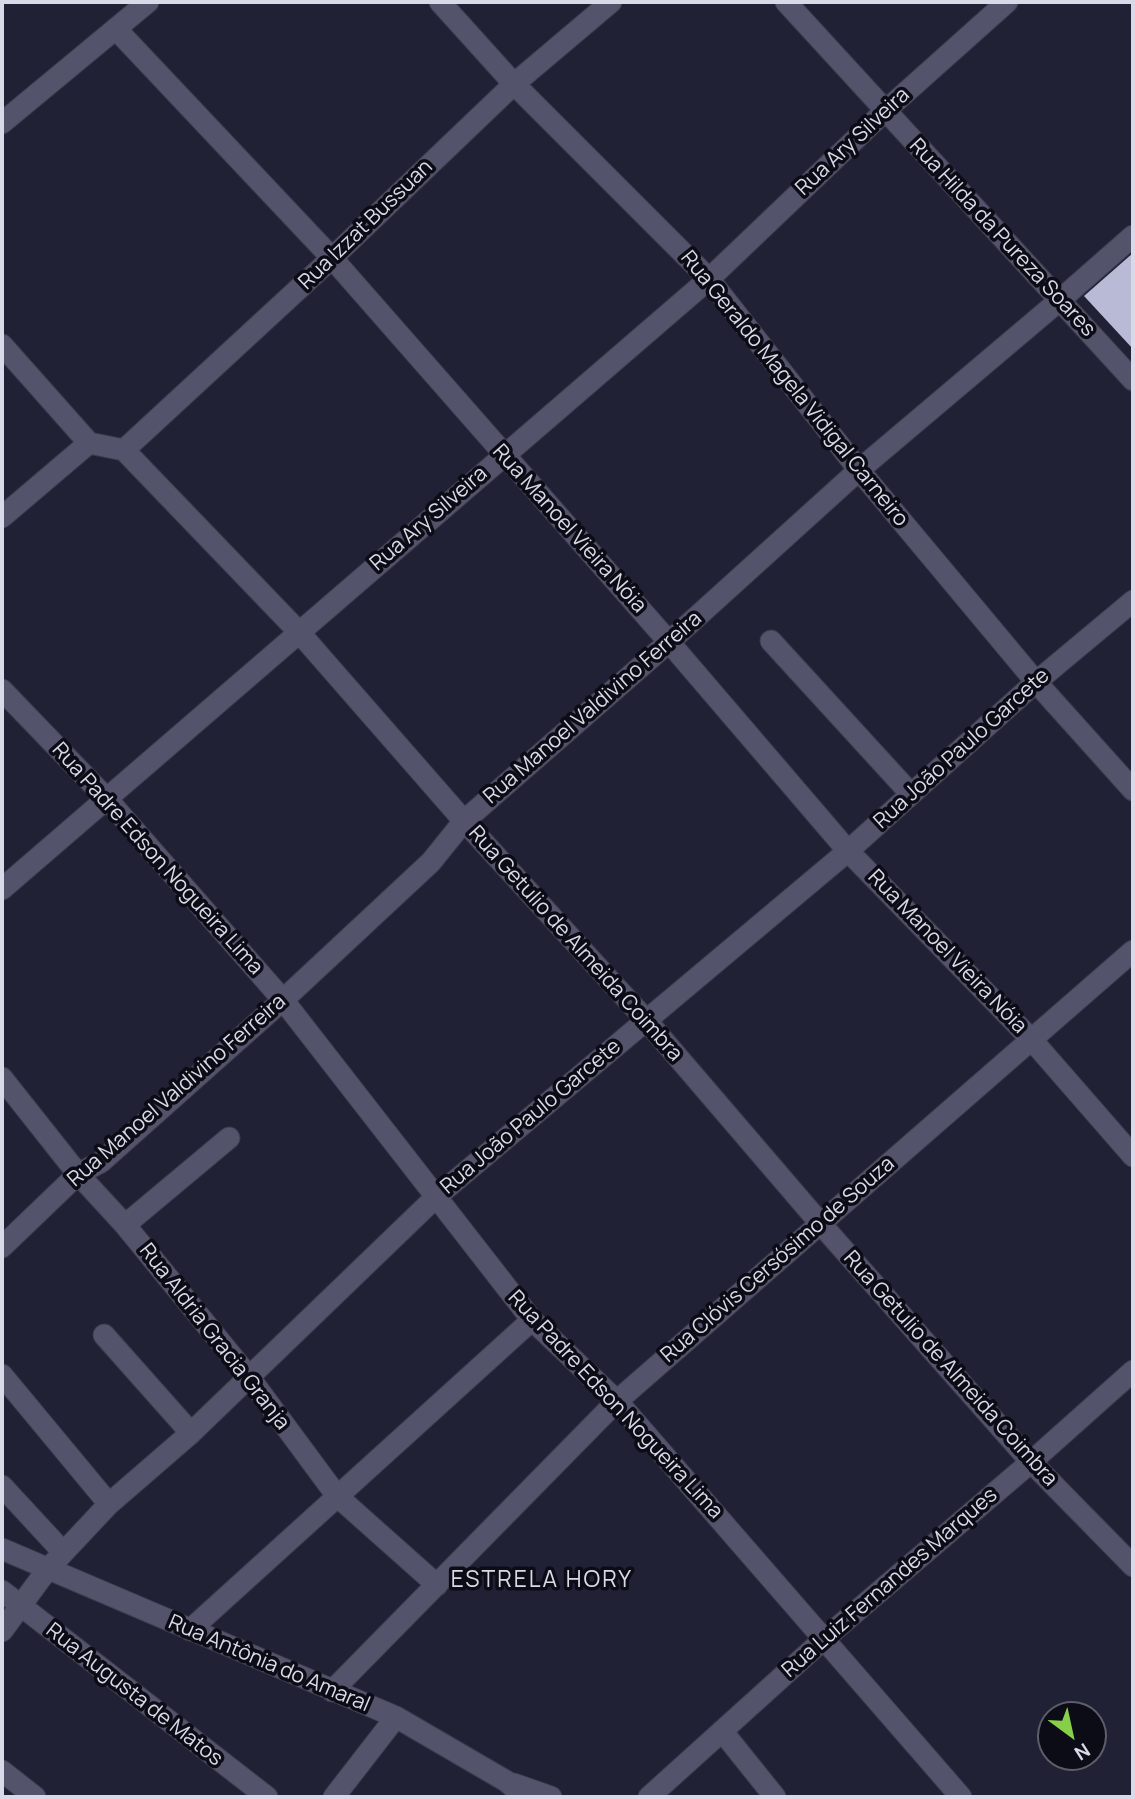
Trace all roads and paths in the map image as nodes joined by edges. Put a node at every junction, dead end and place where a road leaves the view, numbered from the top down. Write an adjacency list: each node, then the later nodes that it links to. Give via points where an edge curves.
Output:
1 (148, 2): 6 (street)
2 (440, 2): 7 (street, Rua Geraldo Magela Vidigal Carneiro)
3 (611, 2): 7 (street, Rua Izzat Bussuan)
4 (786, 2): 8 (street, Rua Hilda da Pureza Soares)
5 (1007, 2): 8 (street, Rua Ary Silveira)
6 (116, 29): 9 (street); 11 (street, Rua Manoel Vieira Nóia)
7 (514, 84): 11 (street, Rua Izzat Bussuan); 12 (street, Rua Geraldo Magela Vidigal Carneiro)
8 (885, 111): 12 (street, Rua Ary Silveira); 13 (street, Rua Hilda da Pureza Soares)
9 (3, 120)
10 (1133, 236): 13 (street, Rua Manoel Valdivino Ferreira)
11 (332, 258): 17 (street, Rua Izzat Bussuan); 18 (street, Rua Manoel Vieira Nóia)
12 (709, 279): 18 (street, Rua Ary Silveira); 19 (street, Rua Geraldo Magela Vidigal Carneiro)
13 (1060, 300): 15 (street, Rua Hilda da Pureza Soares); 19 (street, Rua Manoel Valdivino Ferreira)
14 (2, 345): 16 (street)
15 (1133, 380)
16 (89, 443): 17 (street); 20 (street)
17 (124, 450): 22 (street, Rua Getulio de Almeida Coimbra)
18 (503, 455): 22 (street, Rua Ary Silveira); 23 (street, Rua Manoel Vieira Nóia)
19 (859, 470): 23 (street, Rua Manoel Valdivino Ferreira); 25 (street, Rua Geraldo Magela Vidigal Carneiro)
20 (2, 517)
21 (1133, 601): 25 (street, Rua João Paulo Garcete)
22 (298, 631): 29 (street, Rua Ary Silveira); 30 (street, Rua Getulio de Almeida Coimbra)
23 (669, 642): 30 (street, Rua Manoel Valdivino Ferreira); 31 (street, Rua Manoel Vieira Nóia)
24 (771, 642): 28 (street)
25 (1036, 681): 27 (street, Rua Geraldo Magela Vidigal Carneiro); 28 (street, Rua João Paulo Garcete)
26 (2, 690): 29 (street, Rua Padre Edson Nogueira Lima)
27 (1133, 790)
28 (911, 794): 31 (street, Rua João Paulo Garcete)
29 (107, 799): 32 (street, Rua Ary Silveira); 34 (street, Rua Padre Edson Nogueira Lima)
30 (464, 821): 34 (street, Rua Manoel Valdivino Ferreira, via 431,862); 35 (street, Rua Getulio de Almeida Coimbra)
31 (848, 850): 35 (street, Rua João Paulo Garcete); 36 (street, Rua Manoel Vieira Nóia)
32 (2, 889)
33 (1133, 951): 36 (street, Rua Clóvis Cersósimo de Souza)
34 (283, 1000): 40 (street, Rua Manoel Valdivino Ferreira, via 101,1162); 41 (street, Rua Padre Edson Nogueira Lima)
35 (646, 1020): 41 (street, Rua João Paulo Garcete); 42 (street, Rua Getulio de Almeida Coimbra)
36 (1031, 1039): 39 (street, Rua Manoel Vieira Nóia); 42 (street, Rua Clóvis Cersósimo de Souza)
37 (2, 1079): 40 (street, Rua Aldria Gracia Granja)
38 (229, 1138): 43 (street)
39 (1133, 1156)
40 (78, 1174): 43 (street, Rua Aldria Gracia Granja); 44 (street, Rua Manoel Valdivino Ferreira)
41 (436, 1197): 45 (street, Rua Padre Edson Nogueira Lima); 49 (street, Rua João Paulo Garcete)
42 (820, 1223): 50 (street, Rua Clóvis Cersósimo de Souza); 52 (street, Rua Getulio de Almeida Coimbra)
43 (125, 1225): 49 (street, Rua Aldria Gracia Granja)
44 (2, 1247)
45 (531, 1320): 50 (street, Rua Padre Edson Nogueira Lima); 54 (street)
46 (104, 1335): 51 (street)
47 (1133, 1371): 52 (street, Rua Luiz Fernandes Marques)
48 (2, 1376): 55 (street)
49 (249, 1377): 51 (street, Rua João Paulo Garcete); 54 (street, Rua Aldria Gracia Granja)
50 (617, 1401): 60 (street, Rua Clóvis Cersósimo de Souza); 65 (street, Rua Padre Edson Nogueira Lima)
51 (191, 1433): 55 (street, Rua João Paulo Garcete)
52 (1031, 1462): 58 (street, Rua Getulio de Almeida Coimbra); 65 (street, Rua Luiz Fernandes Marques)
53 (2, 1486): 57 (street)
54 (337, 1496): 60 (street, Rua Aldria Gracia Granja); 63 (street)
55 (109, 1504): 57 (street, Rua João Paulo Garcete)
56 (2, 1549): 59 (street, Rua Antônia do Amaral)
57 (63, 1552): 59 (street, Rua João Paulo Garcete)
58 (1133, 1566)
59 (47, 1570): 62 (street, Rua João Paulo Garcete); 63 (street, Rua Antônia do Amaral)
60 (437, 1585): 66 (street, Rua Clóvis Cersósimo de Souza)
61 (2, 1591): 62 (street, Rua Augusta de Matos)
62 (20, 1607): 64 (street, Rua João Paulo Garcete); 72 (street, Rua Augusta de Matos)
63 (190, 1630): 66 (street, Rua Antônia do Amaral)
64 (2, 1631)
65 (824, 1639): 68 (street, Rua Luiz Fernandes Marques); 78 (street, Rua Padre Edson Nogueira Lima)
66 (332, 1691): 67 (street, Rua Antônia do Amaral)
67 (396, 1717): 70 (street, Rua Antônia do Amaral); 73 (street)
68 (722, 1731): 76 (street, Rua Luiz Fernandes Marques); 77 (street)
69 (2, 1771): 71 (street)
70 (506, 1781): 74 (street, Rua Antônia do Amaral); 75 (street)
71 (35, 1797)
72 (267, 1797)
73 (334, 1797)
74 (525, 1797)
75 (551, 1797)
76 (649, 1797)
77 (775, 1797)
78 (961, 1797)

